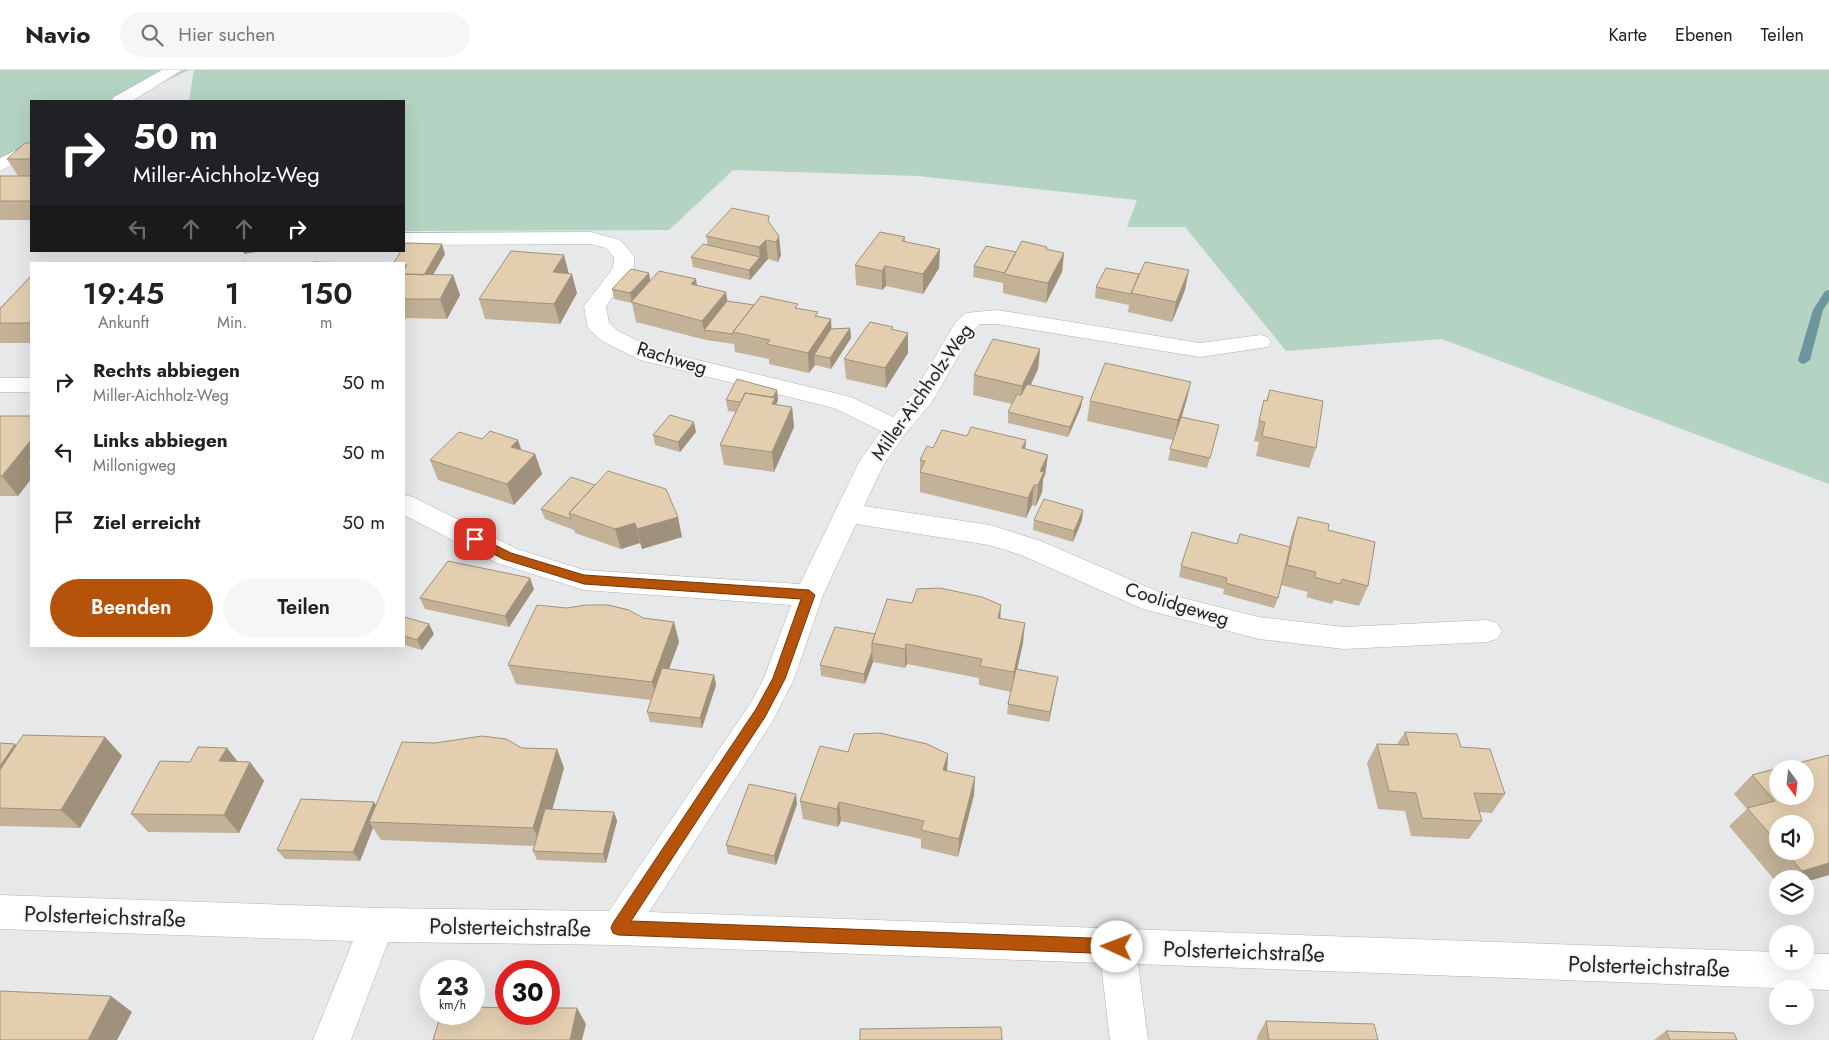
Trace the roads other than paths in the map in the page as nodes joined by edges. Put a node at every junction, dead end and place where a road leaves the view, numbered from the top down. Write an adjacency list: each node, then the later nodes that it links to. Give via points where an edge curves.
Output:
1 (174, 70): 2 (street)
2 (122, 100)
3 (30, 150): 4 (street)
4 (0, 165)
5 (405, 239): 9 (street, Rachweg, via 591,238 613,244 624,256 623,268 595,306 598,325 610,336 648,354 842,402)
6 (1260, 342): 9 (street, Miller-Aichholz-Weg, via 1200,350 997,317 974,318 963,328 924,397)
7 (0, 385): 8 (street)
8 (30, 385)
9 (896, 428): 11 (street, Miller-Aichholz-Weg, via 872,462)
10 (405, 505): 12 (street, via 507,556 584,580)
11 (848, 513): 12 (street, Miller-Aichholz-Weg); 13 (street, Coolidgeweg, via 990,535 1031,548 1153,601 1259,628 1344,638)
12 (809, 595): 16 (street, Miller-Aichholz-Weg, via 779,679 761,713)
13 (1487, 631)
14 (0, 912): 15 (street, Polsterteichstraße)
15 (377, 925): 16 (street, Polsterteichstraße); 19 (street)
16 (618, 928): 17 (street, Polsterteichstraße)
17 (1117, 947): 18 (street, Polsterteichstraße); 20 (street)
18 (1824, 977)
19 (332, 1040)
20 (1129, 1040)

